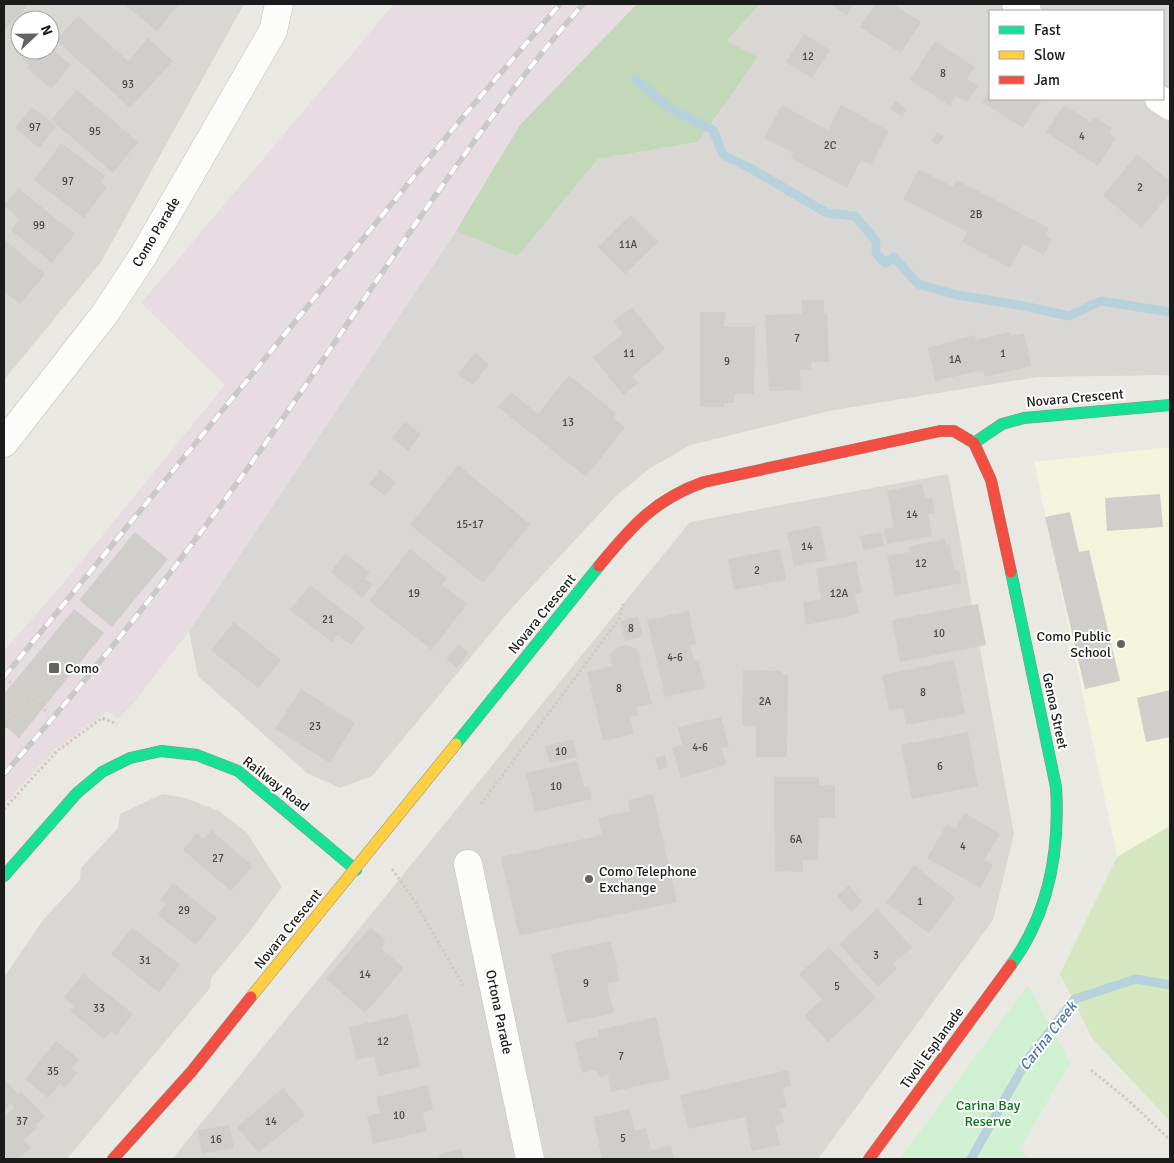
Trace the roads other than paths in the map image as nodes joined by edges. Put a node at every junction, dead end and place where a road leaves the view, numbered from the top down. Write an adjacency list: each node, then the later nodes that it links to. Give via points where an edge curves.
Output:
1 (279, 4): 3 (street, Como Parade, via 272,31 143,256 104,315)
2 (1170, 405): 4 (street, Novara Crescent, via 1024,418 1002,424)
3 (4, 442)
4 (974, 444): 6 (street, Novara Crescent, via 954,431 940,431 719,477 663,498 626,534); 8 (street, Genoa Street, via 991,480 1059,816 1056,856 1048,894)
5 (468, 864): 10 (street, Ortona Parade)
6 (356, 870): 7 (street, Railway Road, via 238,771 216,760 173,751 128,758 102,770 83,785); 9 (street, Novara Crescent, via 192,1071)
7 (4, 876)
8 (1019, 954): 11 (street, Tivoli Esplanade)
9 (113, 1159)
10 (530, 1159)
11 (869, 1159)

